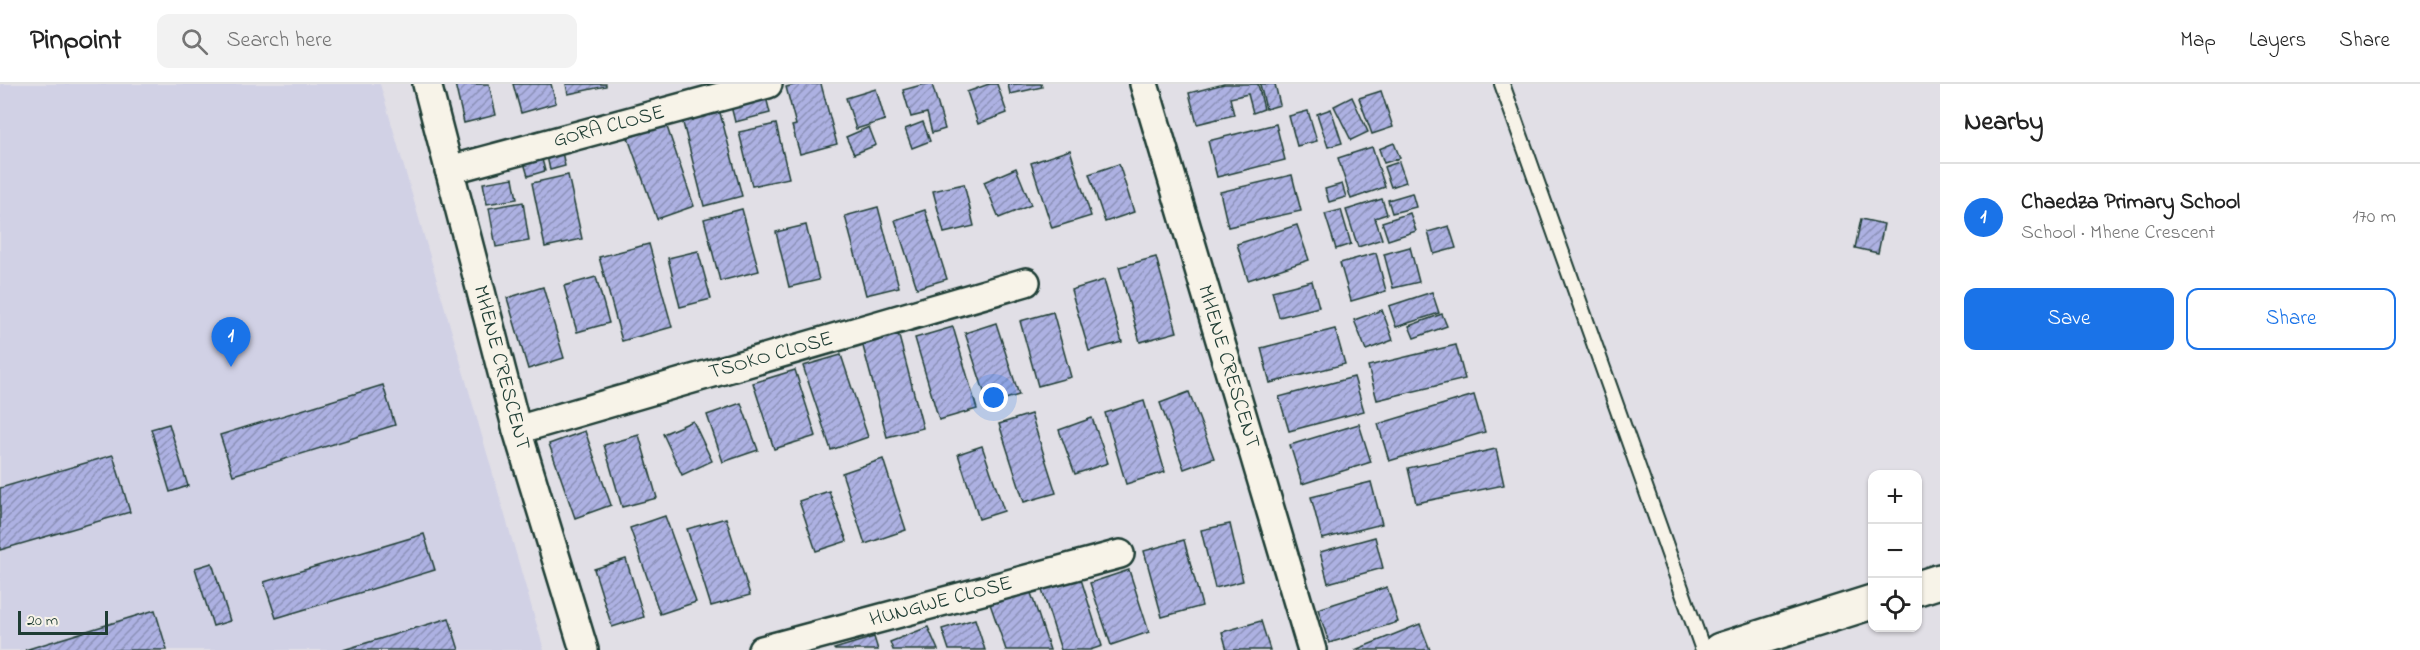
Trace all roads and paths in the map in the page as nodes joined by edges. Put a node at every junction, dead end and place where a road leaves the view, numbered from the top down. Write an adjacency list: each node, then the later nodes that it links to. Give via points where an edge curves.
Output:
1 (427, 84): 5 (street, MHENE CRESCENT)
2 (768, 84): 5 (street, GORA CLOSE)
3 (1144, 84): 14 (street, MHENE CRESCENT)
4 (1502, 84): 15 (lane)
5 (449, 171): 7 (street, MHENE CRESCENT)
6 (1026, 282): 7 (street, TSOKO CLOSE)
7 (517, 430): 12 (street, MHENE CRESCENT)
8 (1120, 554): 13 (street, HUNGWE CLOSE)
9 (1940, 581): 10 (street)
10 (1922, 586)
11 (1868, 603): 16 (street)
12 (584, 650)
13 (762, 650)
14 (1312, 650)
15 (1703, 650)
16 (1720, 650)

